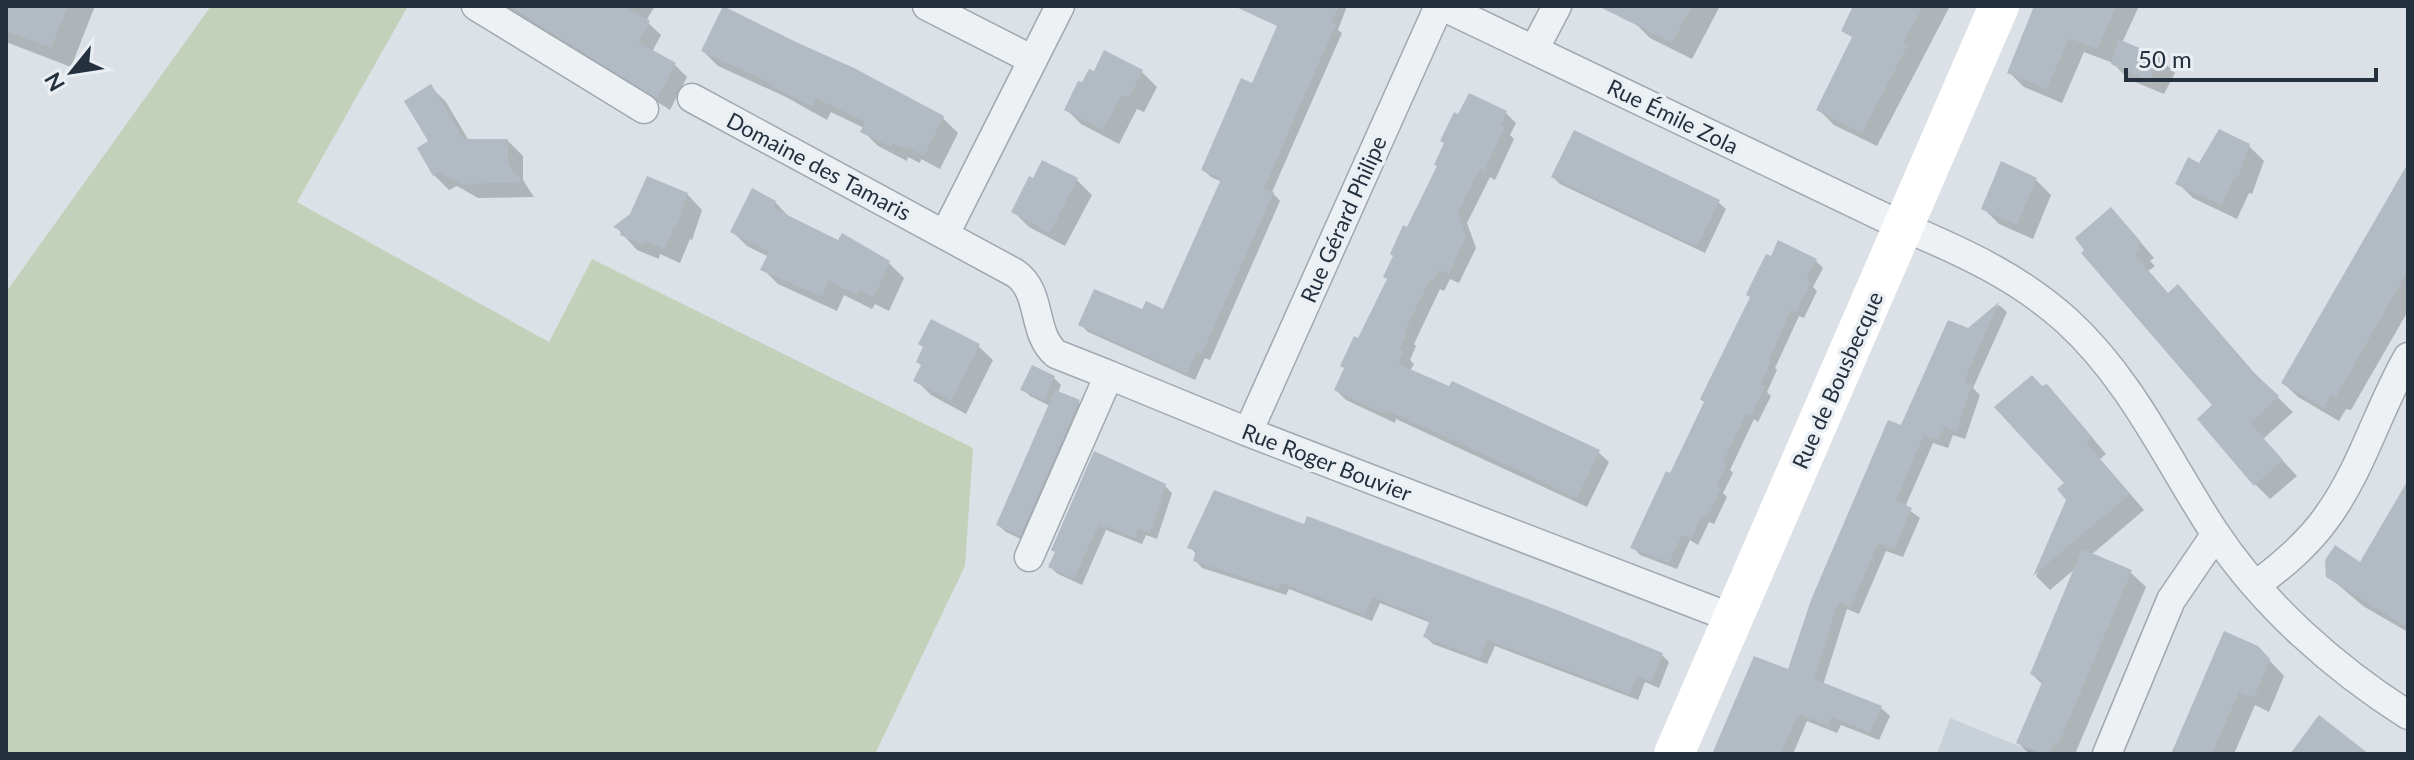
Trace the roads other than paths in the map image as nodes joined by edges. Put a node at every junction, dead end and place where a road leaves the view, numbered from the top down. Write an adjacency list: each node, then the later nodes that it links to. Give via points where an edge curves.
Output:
1 (476, 6): 10 (street)
2 (927, 6): 8 (street)
3 (1060, 6): 8 (street)
4 (1440, 6): 7 (street, Rue Émile Zola); 15 (street, Rue Gérard Philipe)
5 (1557, 6): 7 (street)
6 (1999, 6): 11 (street, Rue de Bousbecque)
7 (1535, 48): 11 (street, Rue Émile Zola)
8 (1033, 60): 12 (street)
9 (692, 98): 12 (street, Domaine des Tamaris)
10 (644, 109)
11 (1904, 227): 16 (street, Rue Émile Zola, via 1997,269 2076,330 2142,411); 19 (street, Rue de Bousbecque)
12 (945, 234): 14 (street, Domaine des Tamaris, via 1022,277 1049,348)
13 (2408, 357): 18 (street, via 2328,516 2295,554)
14 (1109, 375): 15 (street, Rue Roger Bouvier); 17 (street)
15 (1248, 432): 19 (street, Rue Roger Bouvier)
16 (2216, 534): 18 (street, Rue Émile Zola); 22 (street, via 2171,600)
17 (1029, 557)
18 (2256, 585): 20 (street, Rue Émile Zola, via 2334,662)
19 (1732, 618): 21 (street, Rue de Bousbecque)
20 (2408, 715)
21 (1674, 754)
22 (2107, 754)

